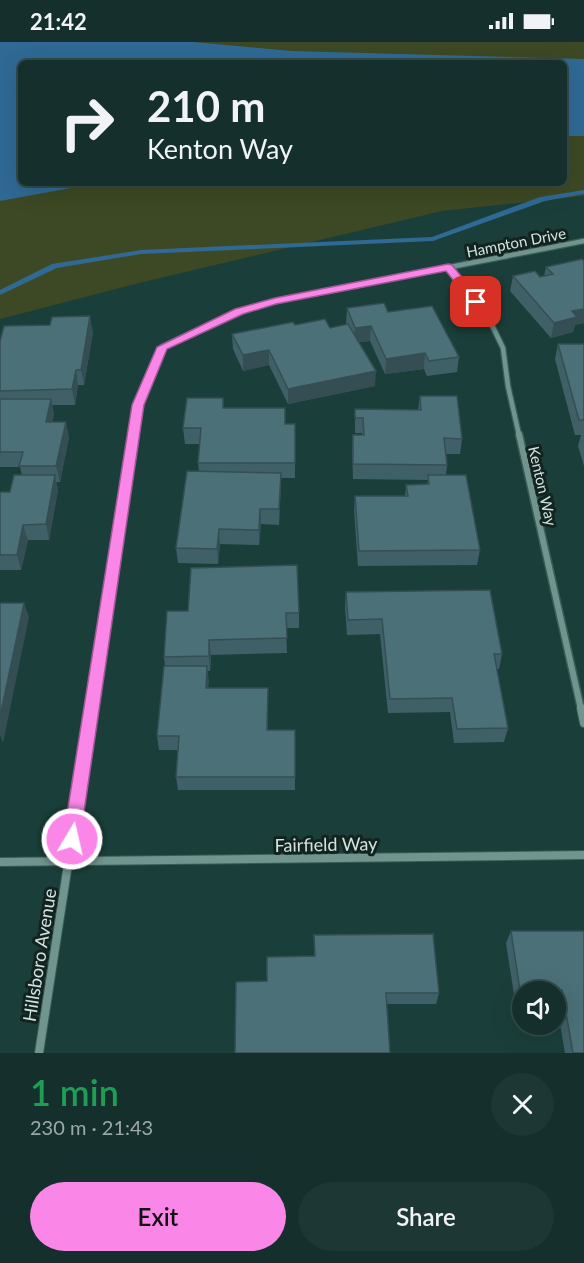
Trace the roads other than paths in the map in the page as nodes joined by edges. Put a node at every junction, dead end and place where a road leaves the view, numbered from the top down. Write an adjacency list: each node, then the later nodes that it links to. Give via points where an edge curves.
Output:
1 (584, 241): 2 (street, Hampton Drive)
2 (448, 267): 3 (street, Kenton Way, via 489,319 503,348 508,387); 6 (street, Hampton Drive, via 239,311 162,347 138,405)
3 (584, 723)
4 (584, 855): 6 (street, Fairfield Way)
5 (0, 862): 6 (street, Fairfield Way)
6 (68, 862): 7 (street, Hillsboro Avenue)
7 (39, 1053)

